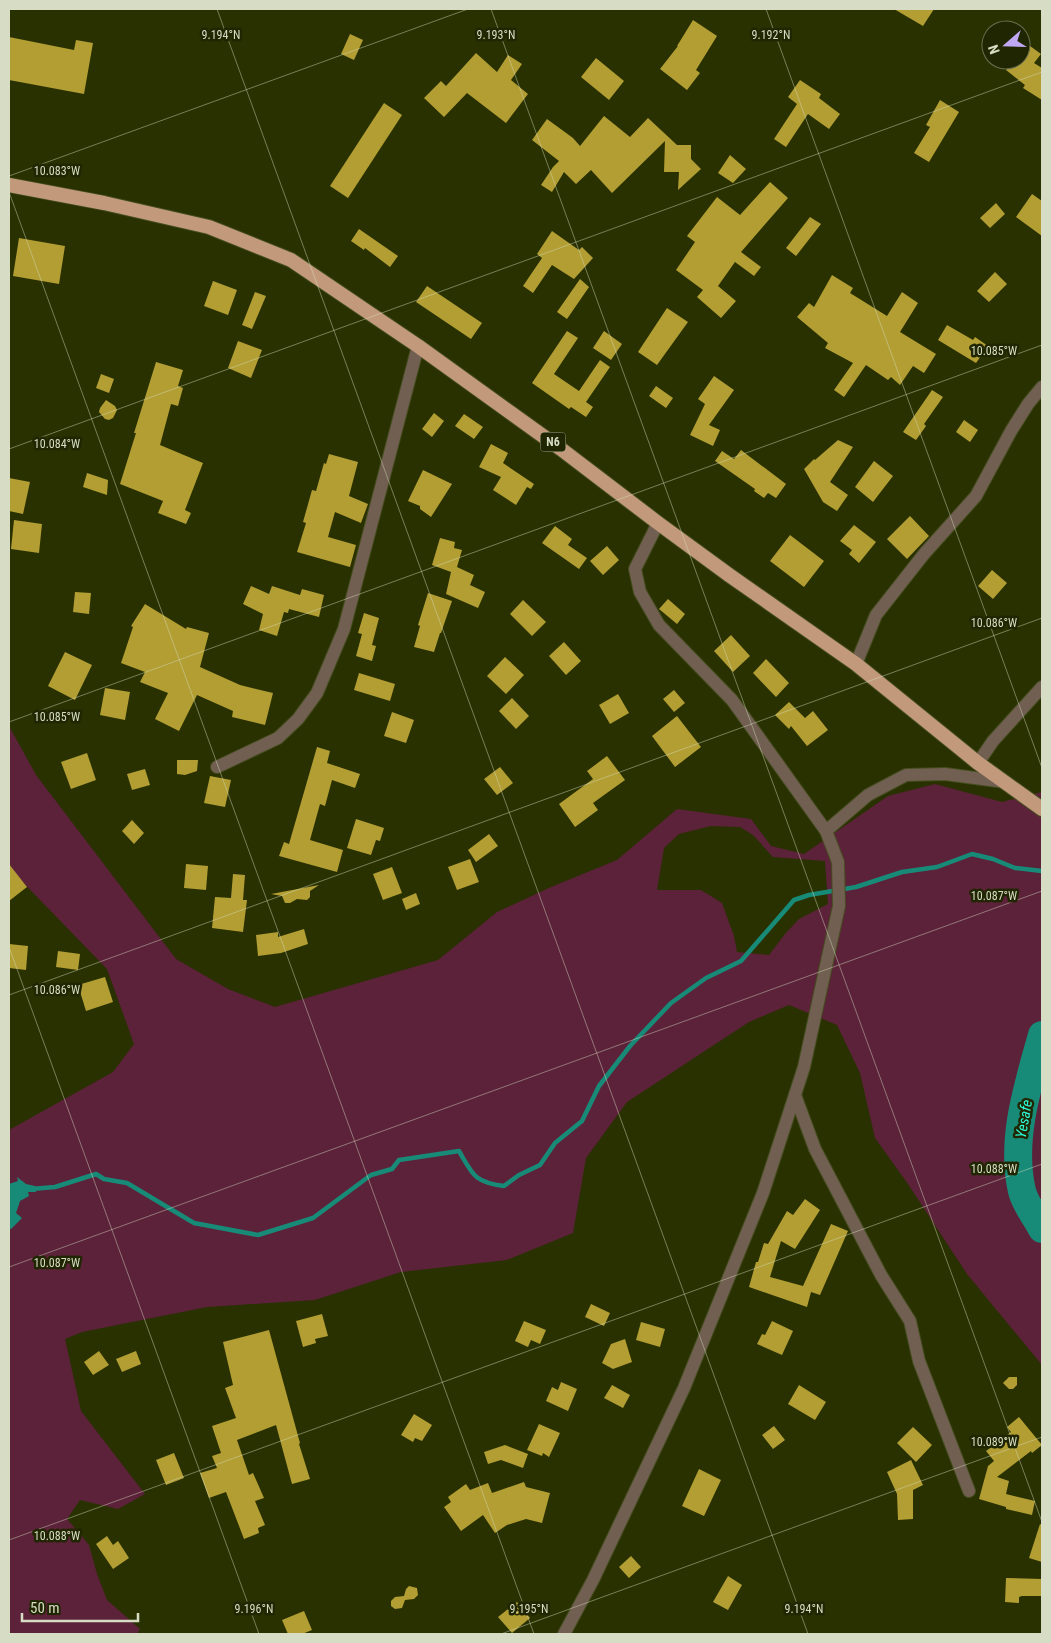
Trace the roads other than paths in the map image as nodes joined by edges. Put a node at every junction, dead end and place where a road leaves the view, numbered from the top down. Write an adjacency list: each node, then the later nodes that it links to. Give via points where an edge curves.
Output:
1 (9, 186): 2 (highway, N6, via 209,227 291,260)
2 (418, 346): 4 (highway, N6); 8 (street, via 344,630 317,693 298,719 278,738)
3 (1042, 387): 5 (street, via 1011,431 976,496 876,615)
4 (658, 523): 5 (highway, N6); 11 (street, via 635,569 640,592 659,625 732,700)
5 (856, 664): 7 (highway, N6)
6 (1042, 687): 7 (street, via 993,741)
7 (978, 763): 9 (highway, N6)
8 (217, 768)
9 (1006, 782): 10 (highway, N6); 11 (street, via 945,774 906,775 868,795)
10 (1042, 809)
11 (826, 831): 12 (street, via 838,862 840,906)
12 (795, 1095): 13 (street, via 815,1149 880,1275 910,1321 919,1361); 14 (street, via 763,1193 684,1388)
13 (969, 1491)
14 (564, 1634)

